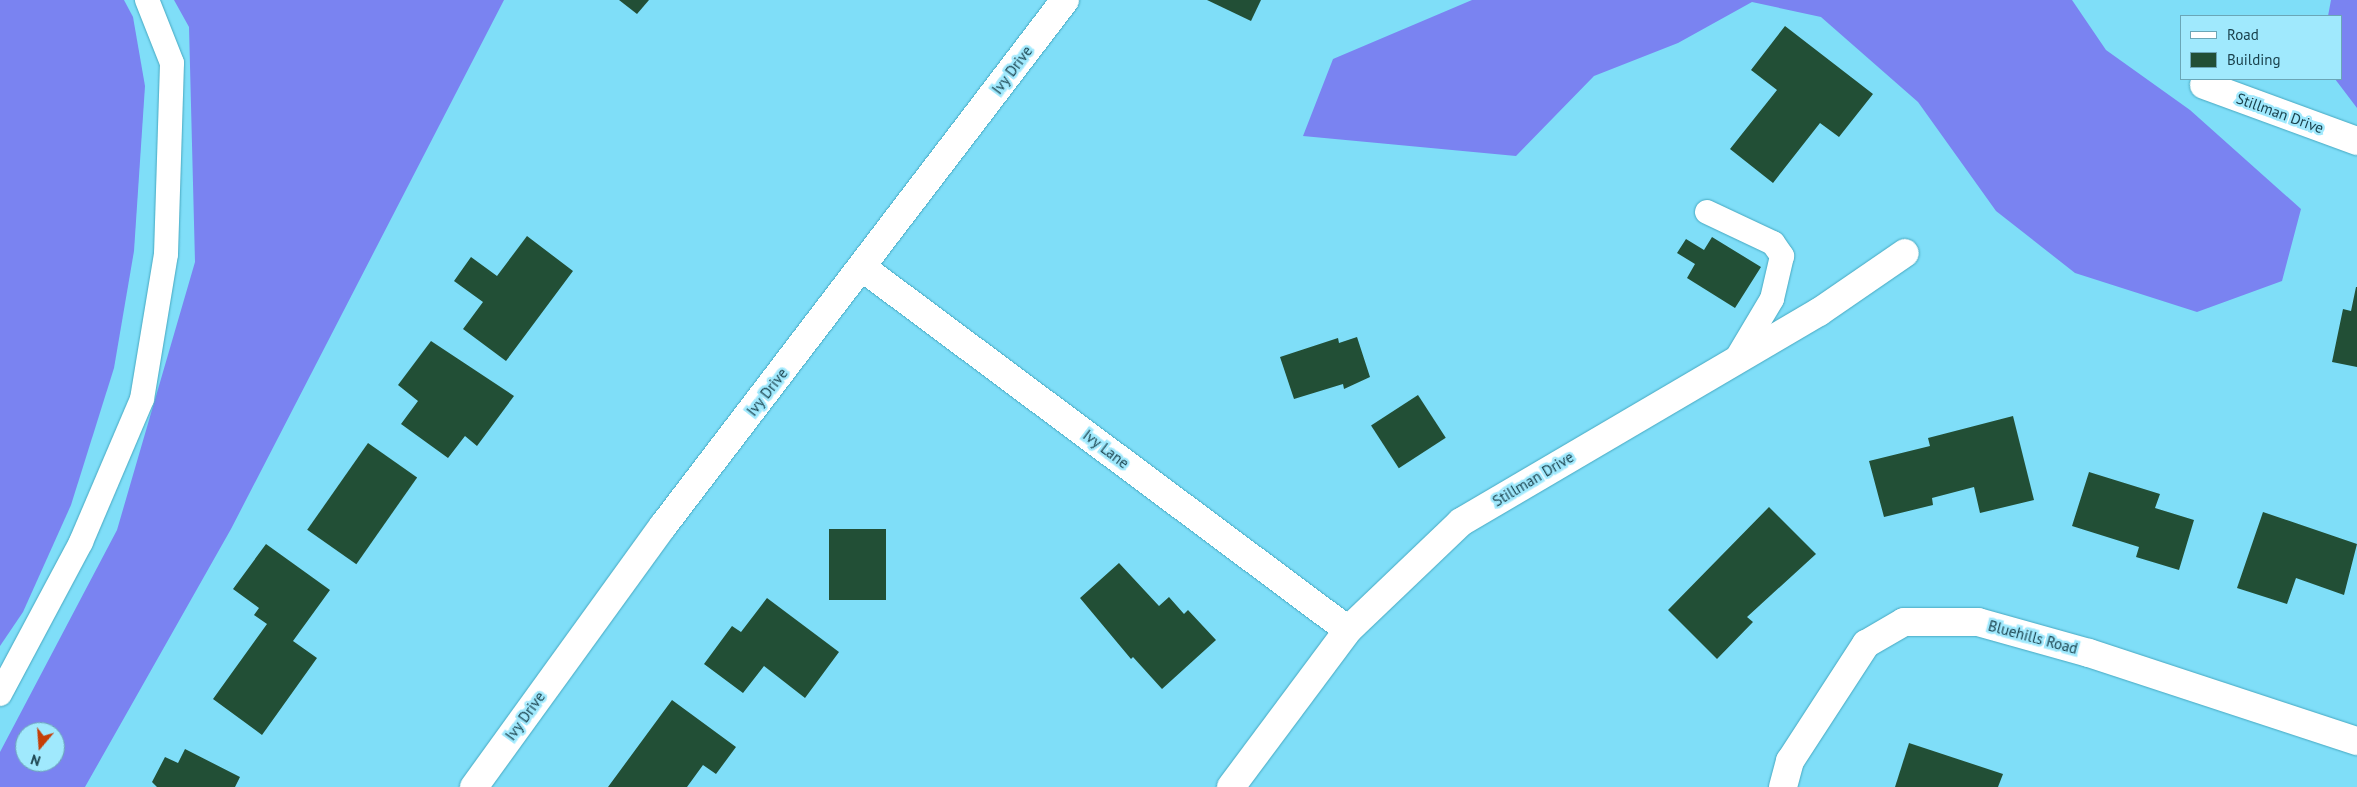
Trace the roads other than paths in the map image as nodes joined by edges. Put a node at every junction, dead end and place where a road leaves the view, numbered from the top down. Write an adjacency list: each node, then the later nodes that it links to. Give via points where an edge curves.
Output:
1 (147, 0): 10 (lane, via 172,63 166,254 142,399 81,542)
2 (1065, 0): 7 (street, Ivy Drive)
3 (2204, 85): 4 (street, Stillman Drive)
4 (2357, 141)
5 (1707, 212): 8 (lane, via 1773,243 1782,256 1772,299)
6 (1905, 253): 8 (street, Stillman Drive, via 1819,312)
7 (863, 268): 9 (street, Ivy Lane); 12 (street, Ivy Drive, via 663,526)
8 (1738, 356): 9 (street, Stillman Drive, via 1462,522)
9 (1348, 630): 13 (street, Stillman Drive)
10 (0, 694)
11 (2357, 741): 14 (street, Bluehills Road, via 2089,653 1978,622 1904,622 1866,644 1790,761)
12 (474, 787)
13 (1231, 787)
14 (1783, 787)

